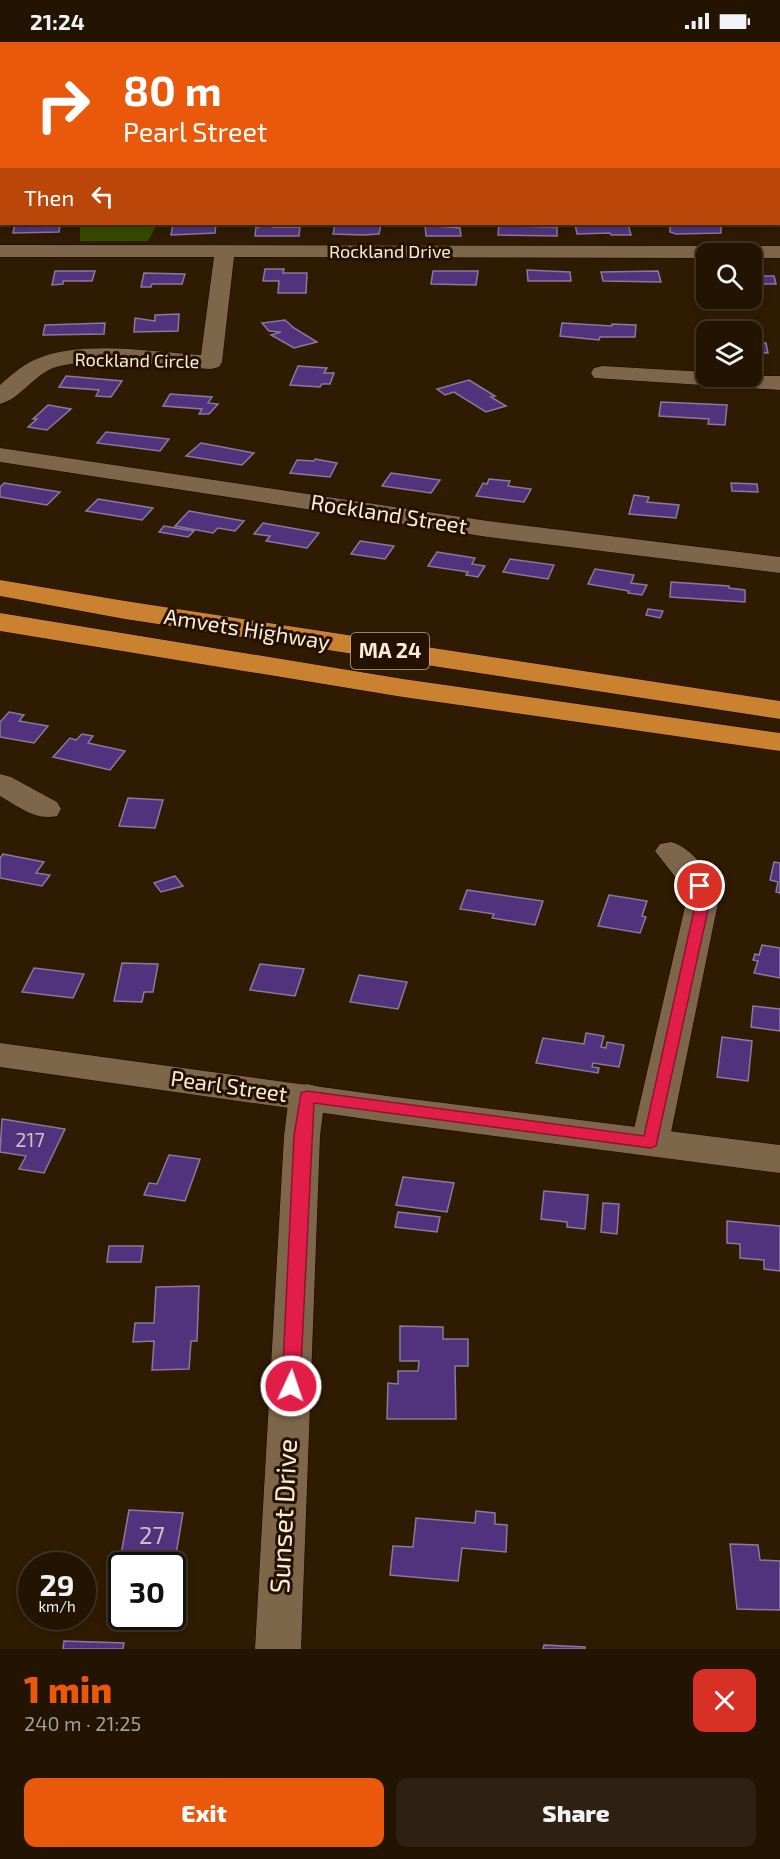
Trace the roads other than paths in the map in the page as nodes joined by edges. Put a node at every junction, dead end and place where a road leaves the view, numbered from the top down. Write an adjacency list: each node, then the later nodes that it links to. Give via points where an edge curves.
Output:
1 (0, 251): 2 (street, Rockland Drive)
2 (225, 251): 3 (street, Rockland Drive); 6 (street, Rockland Circle, via 211,363 102,357 57,360 43,364)
3 (780, 252)
4 (602, 374): 5 (street)
5 (780, 383)
6 (0, 397)
7 (0, 455): 8 (street, Rockland Street, via 488,529)
8 (780, 565)
9 (0, 588): 11 (highway, Amvets Highway / MA 24)
10 (0, 622): 12 (highway, Amvets Highway / MA 24, via 404,688)
11 (780, 710)
12 (780, 742)
13 (0, 783): 14 (street)
14 (46, 809)
15 (671, 851): 18 (street, via 700,886 703,898)
16 (0, 1055): 17 (street, Pearl Street)
17 (307, 1096): 18 (street, Pearl Street); 20 (street, Sunset Drive)
18 (650, 1142): 19 (street, Pearl Street)
19 (780, 1160)
20 (278, 1649)

